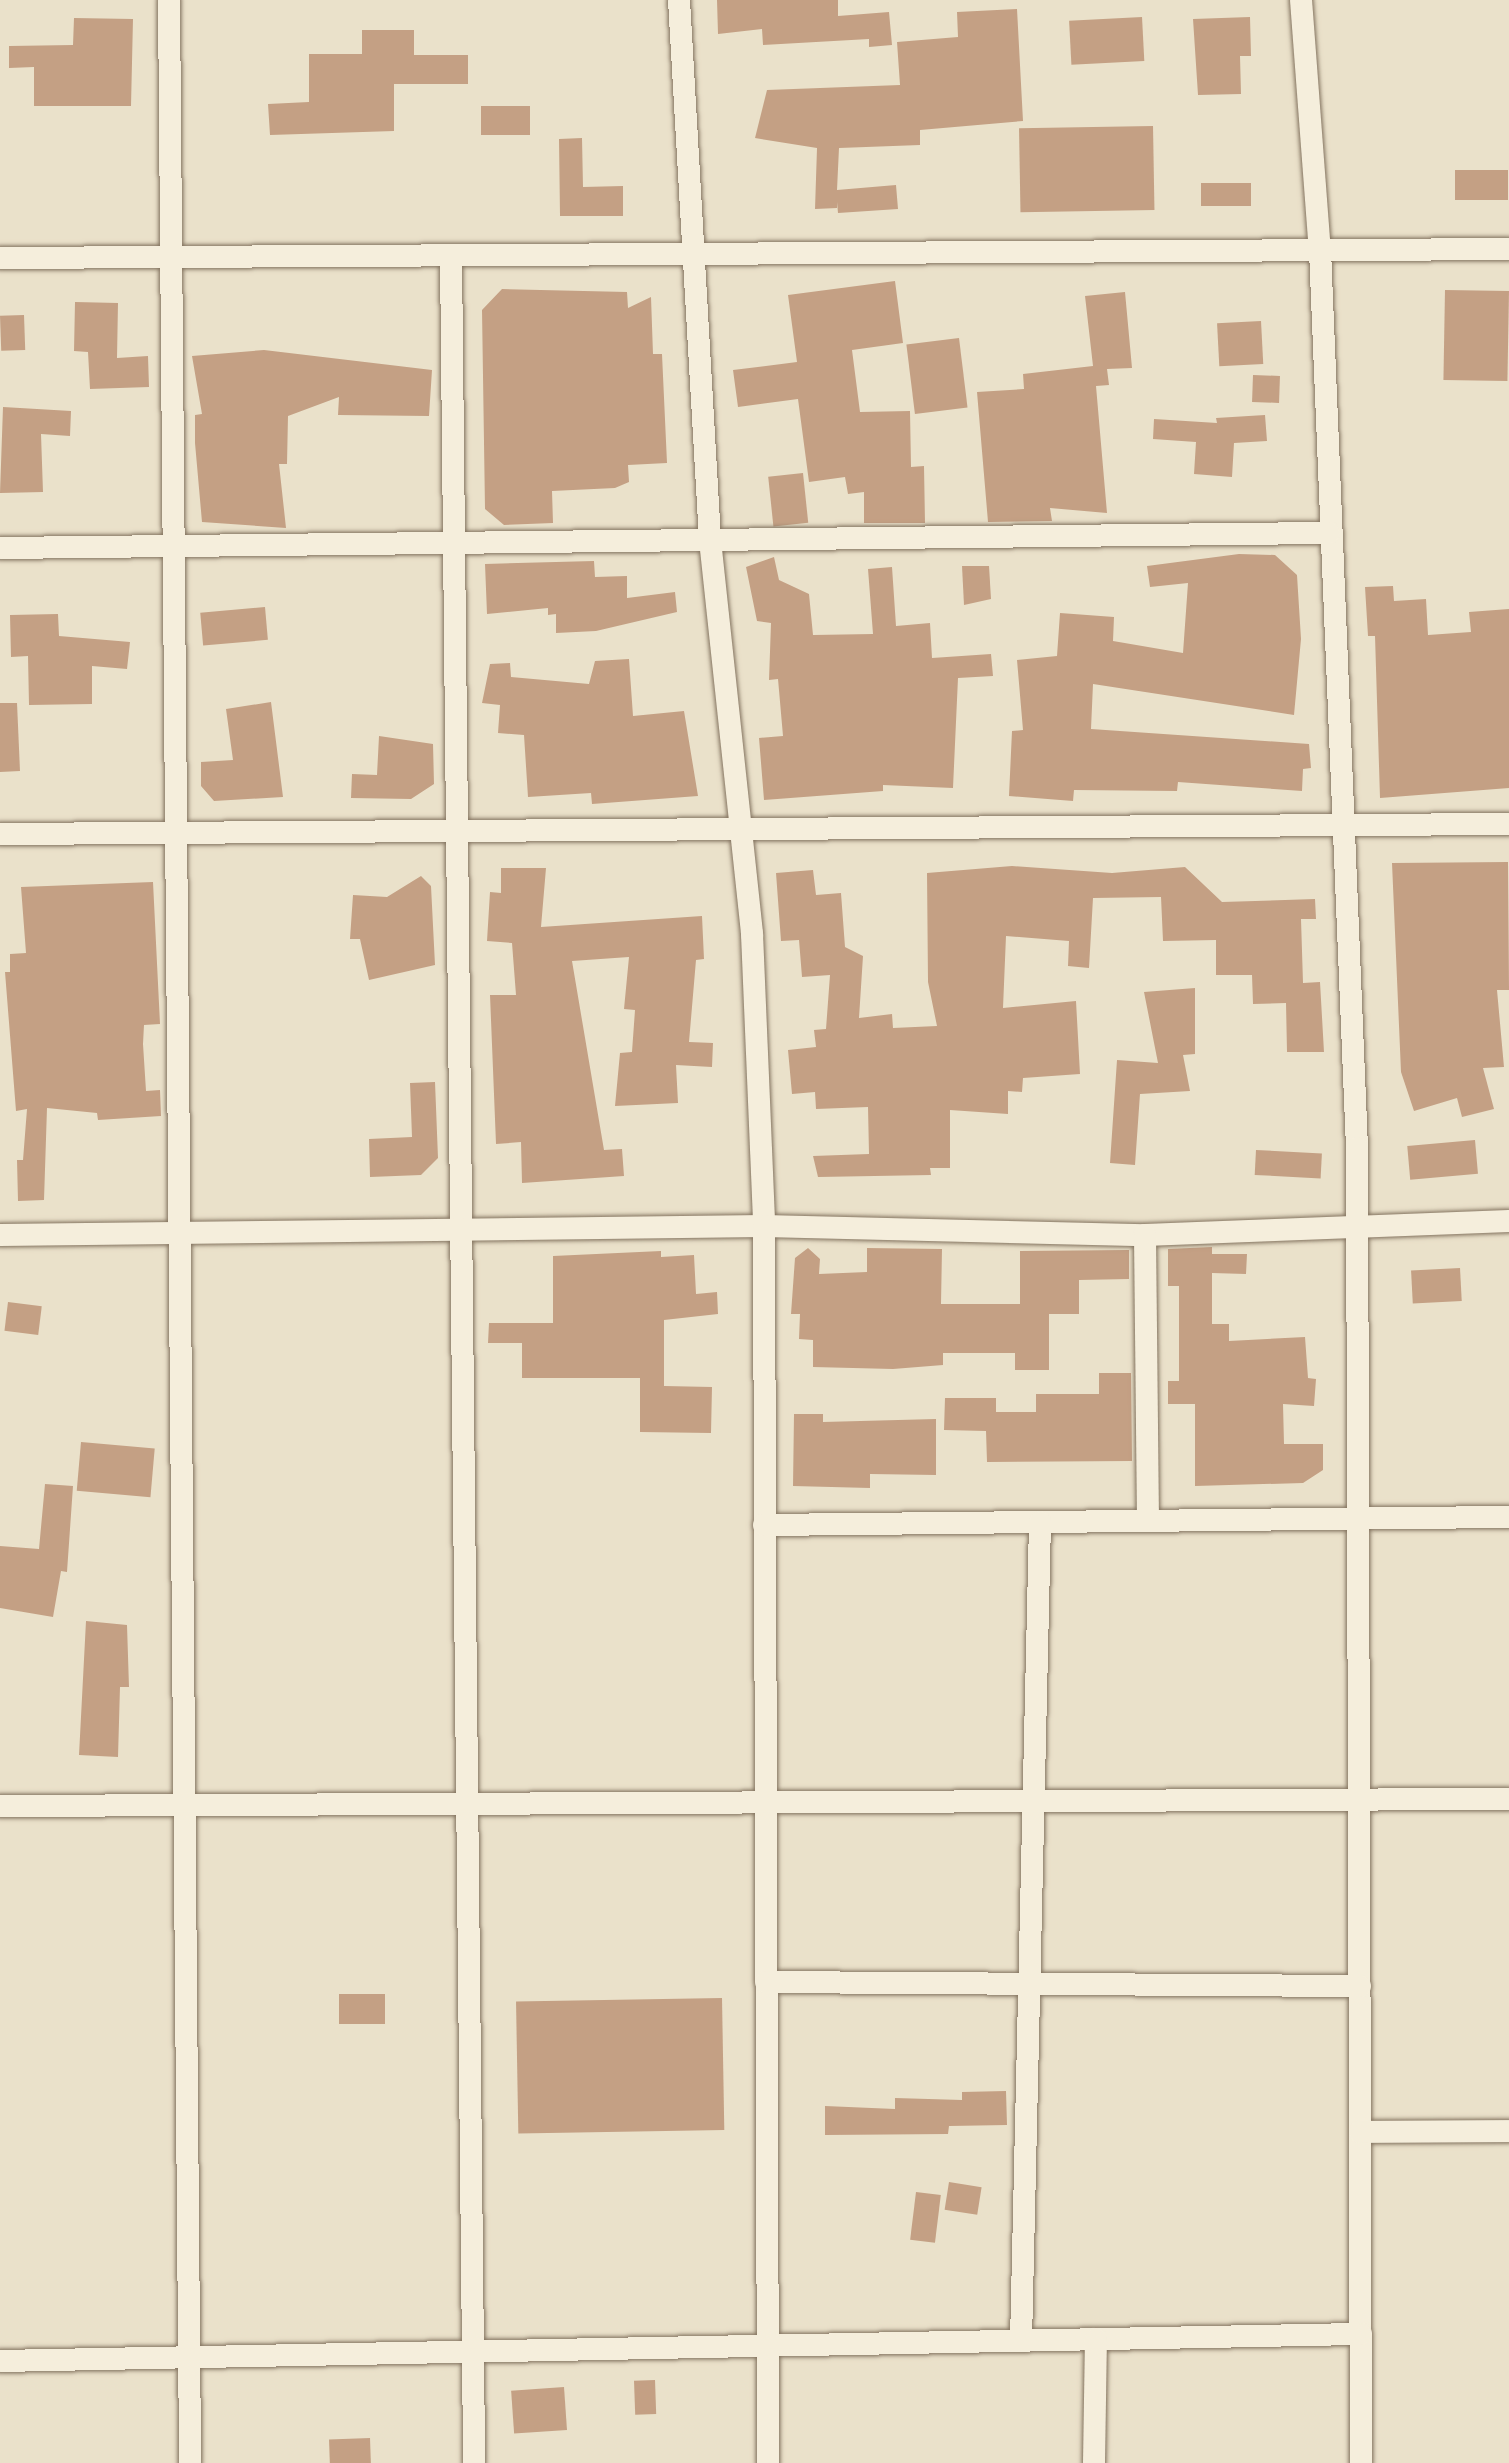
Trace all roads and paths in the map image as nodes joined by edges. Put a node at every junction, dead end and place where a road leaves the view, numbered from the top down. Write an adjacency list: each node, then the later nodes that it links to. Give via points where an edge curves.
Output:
1 (169, 0): 8 (street)
2 (679, 0): 6 (street)
3 (1301, 0): 5 (street)
4 (1509, 249): 5 (street)
5 (1320, 250): 6 (street); 10 (street)
6 (689, 254): 7 (street); 11 (street)
7 (451, 255): 8 (street); 12 (street)
8 (172, 256): 9 (street); 13 (street)
9 (0, 258)
10 (1329, 533): 11 (street); 16 (street)
11 (710, 540): 12 (street); 17 (street)
12 (454, 543): 13 (street); 18 (street)
13 (174, 546): 14 (street); 19 (street)
14 (0, 548)
15 (1509, 824): 16 (street)
16 (1344, 825): 17 (street); 24 (street)
17 (741, 829): 18 (street); 22 (street)
18 (457, 831): 19 (street); 23 (street)
19 (176, 833): 20 (street); 25 (street)
20 (0, 834)
21 (1509, 1221): 24 (street)
22 (764, 1226): 23 (street); 27 (street); 32 (street)
23 (462, 1228): 25 (street); 37 (street)
24 (1358, 1229): 27 (street); 29 (street)
25 (180, 1230): 26 (street); 38 (street)
26 (0, 1235)
27 (1144, 1235): 30 (street)
28 (1509, 1518): 29 (street)
29 (1359, 1519): 30 (street); 33 (street)
30 (1148, 1521): 31 (street)
31 (1040, 1522): 32 (street); 35 (street)
32 (764, 1524): 36 (street)
33 (1360, 1800): 34 (street); 35 (street); 42 (street)
34 (1509, 1800)
35 (1034, 1802): 36 (street); 41 (street)
36 (766, 1803): 37 (street); 40 (street)
37 (468, 1804): 38 (street); 49 (street)
38 (184, 1805): 39 (street); 50 (street)
39 (0, 1806)
40 (766, 1982): 41 (street); 48 (street)
41 (1029, 1984): 42 (street); 47 (street)
42 (1360, 1986): 44 (street)
43 (1509, 2131): 44 (street)
44 (1360, 2132): 45 (street)
45 (1361, 2334): 46 (street); 56 (street)
46 (1096, 2340): 47 (street); 55 (street)
47 (1021, 2341): 48 (street)
48 (768, 2346): 49 (street); 54 (street)
49 (473, 2352): 50 (street); 53 (street)
50 (189, 2357): 51 (street); 52 (street)
51 (0, 2361)
52 (190, 2463)
53 (474, 2463)
54 (768, 2463)
55 (1094, 2463)
56 (1361, 2463)

